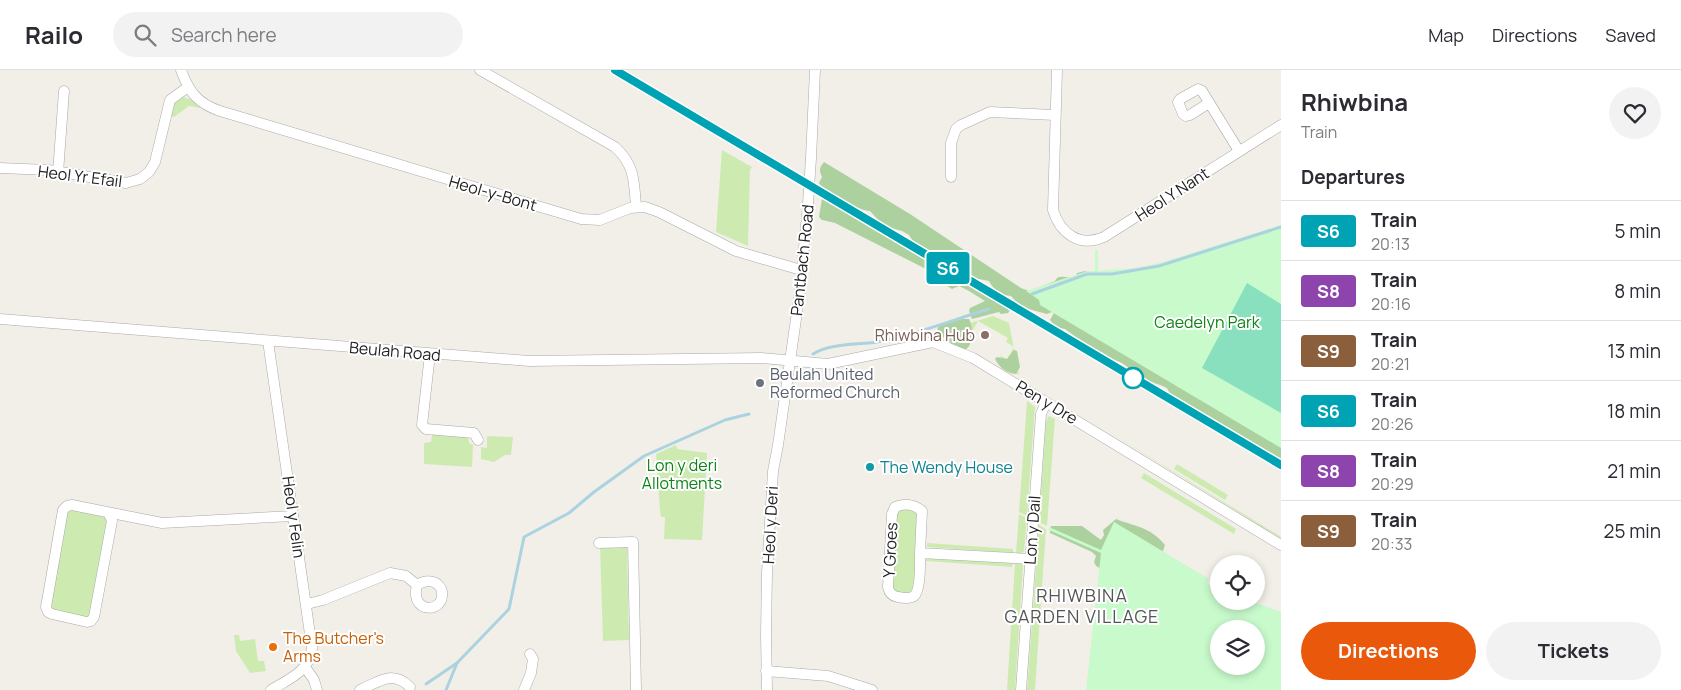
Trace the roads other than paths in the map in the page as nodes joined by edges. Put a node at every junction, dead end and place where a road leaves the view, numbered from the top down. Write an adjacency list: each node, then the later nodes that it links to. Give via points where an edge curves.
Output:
1 (181, 70): 5 (street)
2 (480, 70): 14 (street, via 623,154 632,171)
3 (815, 70): 15 (street, Pantbach Road, bridge)
4 (1057, 70): 8 (street)
5 (188, 87): 12 (street, Heol Yr Efail, via 170,100 155,162 140,180 126,183); 14 (street, Heol-y-Bont, via 199,101 216,110 581,219 600,220)
6 (64, 91): 12 (street)
7 (1209, 103): 10 (street)
8 (1055, 115): 10 (street, Heol Y Nant, via 1053,210 1060,227 1081,240 1097,240); 13 (street, via 990,112 961,125 951,143)
9 (1281, 125): 10 (street, Heol Y Nant)
10 (1239, 151)
11 (0, 168): 12 (street, Heol Yr Efail)
12 (58, 173)
13 (951, 177)
14 (636, 207): 15 (street, via 659,212 736,251)
15 (801, 270): 19 (street, Pantbach Road)
16 (0, 319): 17 (street, Beulah Road)
17 (268, 341): 18 (street, Beulah Road); 23 (street, Heol y Felin)
18 (430, 354): 19 (street, Beulah Road, via 545,361 761,358); 21 (street, via 422,425 426,429 474,433)
19 (790, 361): 20 (street, Pen y Dre, via 837,364 933,342 965,354); 32 (street, Heol y Deri, via 772,484)
20 (1046, 402): 25 (street, Pen y Dre); 27 (street, Lon y Dail, via 1040,414)
21 (478, 440)
22 (109, 514): 22 (street, via 72,506 63,510 46,607 48,612 87,622 94,617 112,521); 23 (street, via 162,523)
23 (293, 516): 29 (street, Heol y Felin)
24 (599, 543): 38 (street, via 633,542)
25 (1281, 545)
26 (920, 553): 26 (street, Y Groes, via 916,595 907,598 892,595 888,587 895,507 908,505 922,511); 27 (street, Y Groes)
27 (1030, 559): 41 (street, Lon y Dail)
28 (417, 585): 29 (street, via 406,576 390,573)
29 (307, 604): 31 (street, Heol y Felin, via 312,655)
30 (530, 654): 37 (street, via 533,659 531,673)
31 (306, 666): 34 (street); 35 (street)
32 (766, 671): 39 (street, Heol y Deri); 40 (street, via 828,676)
33 (410, 687): 36 (street, via 402,680 389,677)
34 (271, 690)
35 (317, 690)
36 (360, 690)
37 (524, 690)
38 (636, 690)
39 (767, 690)
40 (872, 690)
41 (1021, 690)

